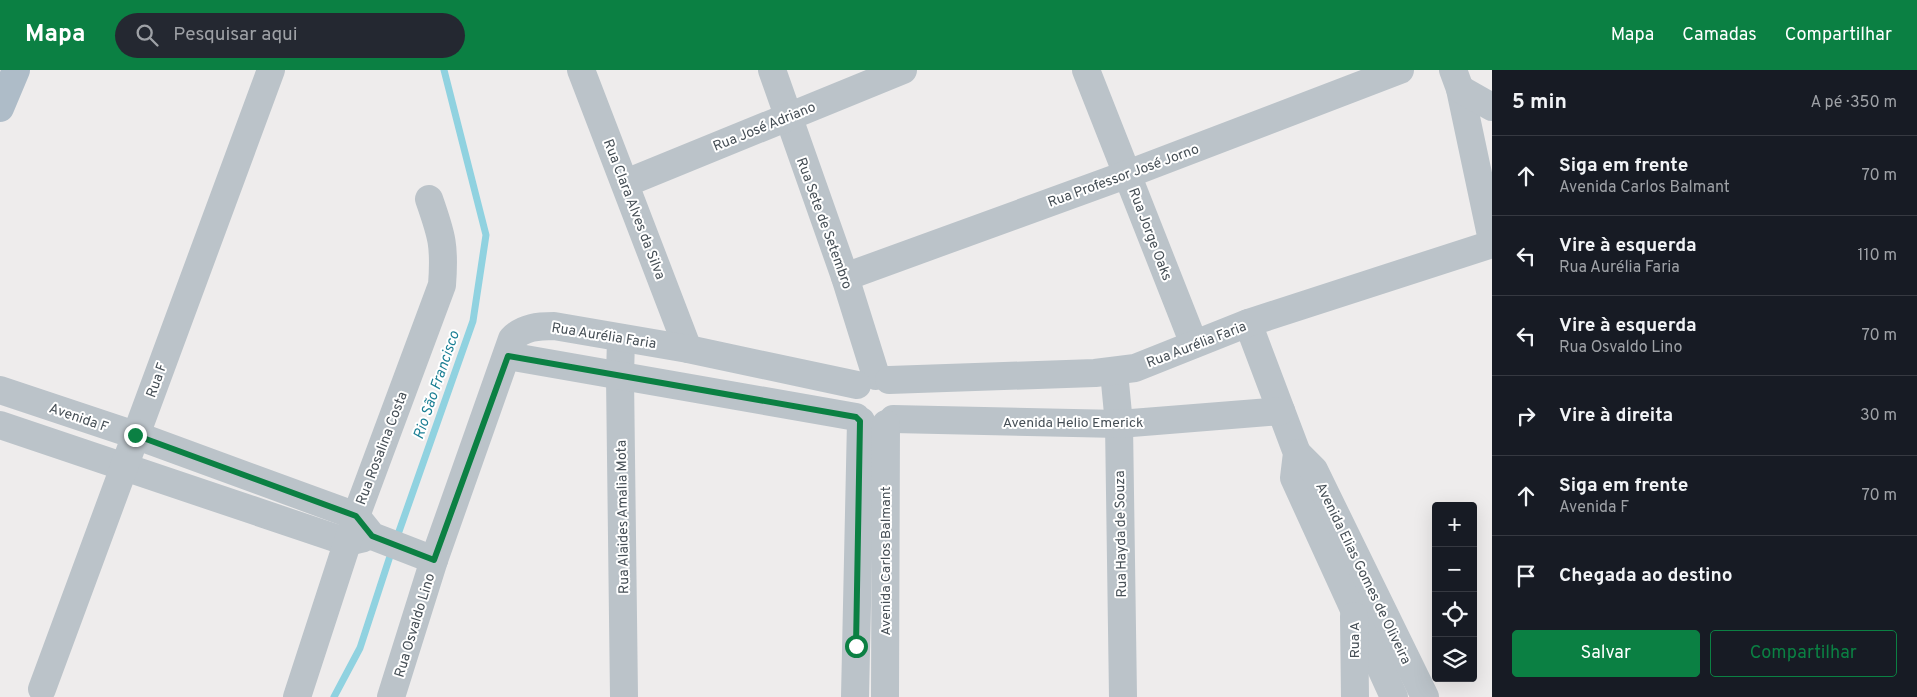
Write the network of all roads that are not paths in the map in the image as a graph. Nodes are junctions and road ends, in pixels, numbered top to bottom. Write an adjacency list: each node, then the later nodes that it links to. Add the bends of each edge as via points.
1 (16, 70): 10 (main road)
2 (271, 70): 31 (street, Rua F)
3 (581, 70): 13 (street, Rua Clara Alves da Silva)
4 (772, 70): 11 (street, Rua Sete de Setembro)
5 (903, 70): 11 (street, Rua José Adriano)
6 (1086, 70): 12 (street, Rua Jorge Oaks)
7 (1400, 70): 12 (street, Rua Professor José Jorno)
8 (1457, 80): 9 (street); 15 (street)
9 (1492, 107)
10 (0, 108)
11 (787, 116): 13 (street, Rua José Adriano); 17 (street, Rua Sete de Setembro)
12 (1128, 174): 17 (street, Rua Professor José Jorno); 20 (street, Rua Jorge Oaks)
13 (626, 184): 21 (street, Rua Clara Alves da Silva)
14 (429, 199): 33 (street, Rua Rosalina Costa, via 443,237 442,285)
15 (1492, 240)
16 (1492, 244): 18 (street, Rua Aurélia Faria)
17 (846, 277): 25 (street, Rua Sete de Setembro)
18 (1248, 323): 20 (street, Rua Aurélia Faria); 27 (street, Avenida Elias Gomes de Oliveira)
19 (621, 338): 21 (street, Rua Aurélia Faria); 22 (street, Rua Aurélia Faria, via 538,326 514,336); 24 (street, Rua Alaides Amalia Mota)
20 (1194, 344): 23 (street, Rua Aurélia Faria, via 1135,368)
21 (688, 349): 25 (street, Rua Aurélia Faria)
22 (508, 356): 24 (street); 34 (street, Rua Osvaldo Lino)
23 (1114, 372): 25 (street, Rua Aurélia Faria); 29 (street, Rua Hayda de Souza)
24 (620, 377): 28 (street); 41 (street, Rua Alaides Amalia Mota)
25 (874, 381): 28 (street, via 850,401); 28 (street, via 900,394 901,403)
26 (0, 390): 31 (street, Avenida F)
27 (1281, 411): 29 (street, Avenida Helio Emerick); 35 (street, Avenida Elias Gomes de Oliveira, via 1297,453 1294,478)
28 (874, 420): 29 (street, Avenida Helio Emerick); 36 (street, Avenida Carlos Balmant); 37 (street, Avenida Carlos Balmant)
29 (1119, 424): 44 (street, Rua Hayda de Souza)
30 (0, 425): 32 (street)
31 (135, 435): 32 (street, Rua F); 33 (street, Avenida F)
32 (126, 468): 33 (street); 38 (street, Rua F)
33 (364, 533): 34 (street); 39 (street, Rua Rosalina Costa)
34 (425, 556): 40 (street, Rua Osvaldo Lino)
35 (1366, 603): 45 (street, Rua A, via 1352,632); 46 (street, Avenida Elias Gomes de Oliveira); 47 (street, Avenida Elias Gomes de Oliveira)
36 (856, 646): 37 (street); 42 (street, Avenida Carlos Balmant)
37 (885, 646): 43 (street, Avenida Carlos Balmant)
38 (39, 694)
39 (297, 697)
40 (391, 697)
41 (624, 697)
42 (855, 697)
43 (884, 697)
44 (1123, 697)
45 (1356, 697)
46 (1394, 697)
47 (1425, 697)

